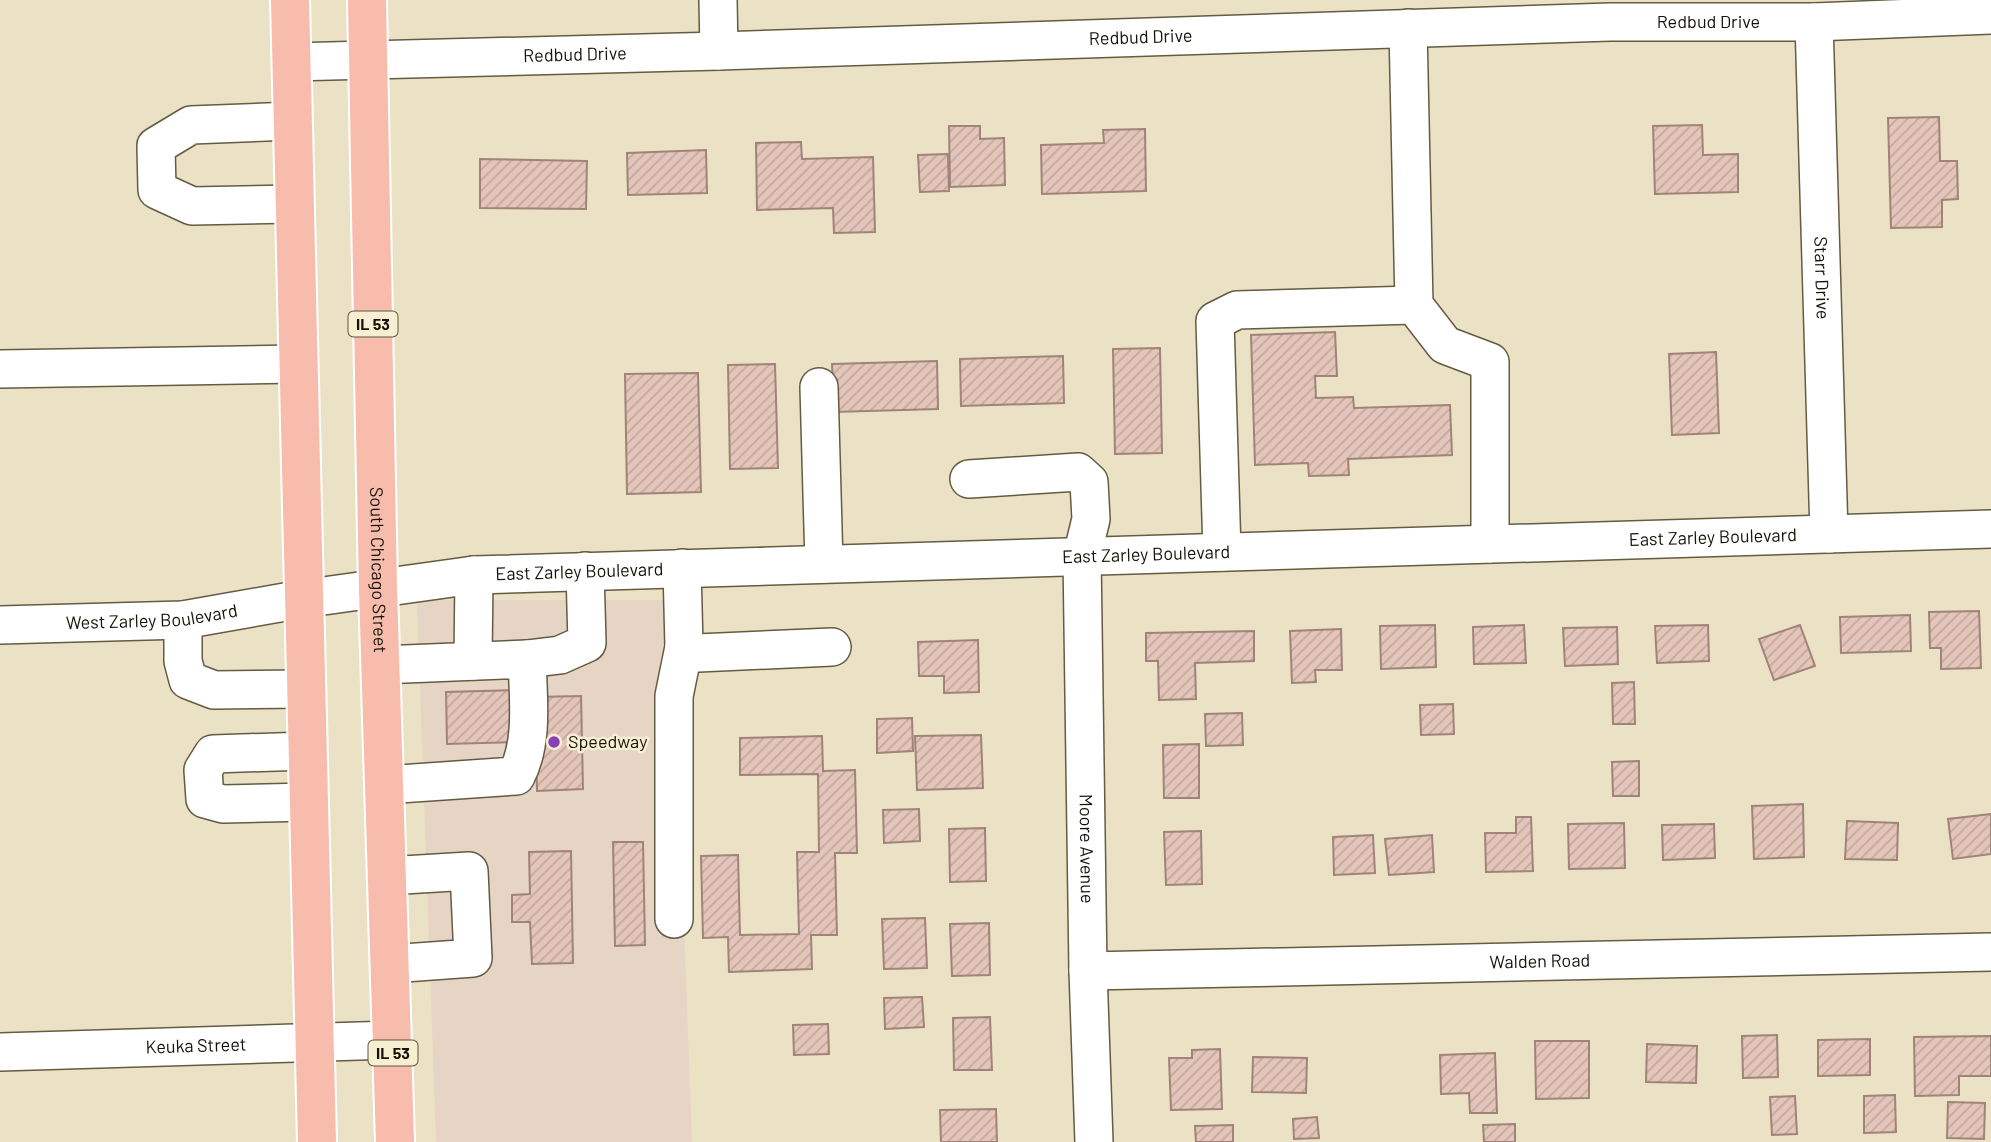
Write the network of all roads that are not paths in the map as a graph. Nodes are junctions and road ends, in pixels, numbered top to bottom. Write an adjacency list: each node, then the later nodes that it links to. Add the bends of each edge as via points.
1 (290, 0): 10 (main road)
2 (367, 0): 9 (main road, South Chicago Street / IL 53)
3 (718, 0): 8 (street)
4 (1610, 11): 6 (street, Redbud Drive); 7 (street, Redbud Drive)
5 (1991, 15): 6 (street, Redbud Drive)
6 (1814, 22): 19 (street, Starr Drive)
7 (1408, 28): 8 (street, Redbud Drive); 13 (street)
8 (719, 51): 9 (street, Redbud Drive)
9 (369, 60): 10 (street, Redbud Drive); 27 (main road, South Chicago Street / IL 53)
10 (291, 62): 11 (main road)
11 (292, 121): 12 (main road); 12 (street, via 191,125 156,146 157,190 192,206)
12 (293, 204): 14 (main road)
13 (1414, 305): 20 (street, via 1445,345 1490,362); 21 (street, via 1237,310 1215,321)
14 (296, 364): 15 (street); 28 (main road)
15 (0, 369)
16 (820, 387): 23 (street)
17 (968, 479): 22 (street, Moore Avenue, via 1078,472 1089,482 1091,519)
18 (1991, 529): 19 (street, East Zarley Boulevard)
19 (1829, 534): 20 (street, East Zarley Boulevard)
20 (1490, 544): 21 (street, East Zarley Boulevard)
21 (1222, 552): 22 (street, East Zarley Boulevard)
22 (1082, 556): 23 (street, East Zarley Boulevard); 44 (street, Moore Avenue)
23 (824, 564): 24 (street, East Zarley Boulevard)
24 (682, 568): 25 (street, East Zarley Boulevard); 31 (street)
25 (585, 572): 26 (street, East Zarley Boulevard); 33 (street, via 587,643 560,655)
26 (474, 575): 27 (street, East Zarley Boulevard); 34 (street)
27 (377, 589): 28 (street, East Zarley Boulevard); 35 (main road, South Chicago Street / IL 53)
28 (302, 598): 29 (street, West Zarley Boulevard); 36 (main road)
29 (183, 620): 30 (street, West Zarley Boulevard); 36 (street, via 188,680 214,690)
30 (0, 625)
31 (684, 647): 32 (street, via 698,653); 41 (street, via 674,696)
32 (832, 648)
33 (527, 659): 34 (street); 38 (street, via 526,746 516,776)
34 (473, 661): 35 (street)
35 (380, 665): 38 (main road, South Chicago Street / IL 53)
36 (304, 689): 37 (main road)
37 (306, 751): 39 (main road); 39 (street, via 213,754 203,770 205,799 223,804)
38 (384, 785): 40 (main road, South Chicago Street / IL 53)
39 (308, 802): 46 (main road)
40 (387, 876): 43 (main road, South Chicago Street / IL 53); 43 (street, via 469,871 473,958)
41 (674, 919)
42 (1991, 952): 44 (street, Walden Road)
43 (390, 964): 45 (main road, South Chicago Street / IL 53)
44 (1088, 971): 50 (street, Moore Avenue)
45 (392, 1040): 46 (street, Keuka Street); 49 (main road, South Chicago Street / IL 53)
46 (315, 1042): 47 (street, Keuka Street); 48 (main road)
47 (0, 1052)
48 (317, 1142)
49 (395, 1142)
50 (1094, 1142)

